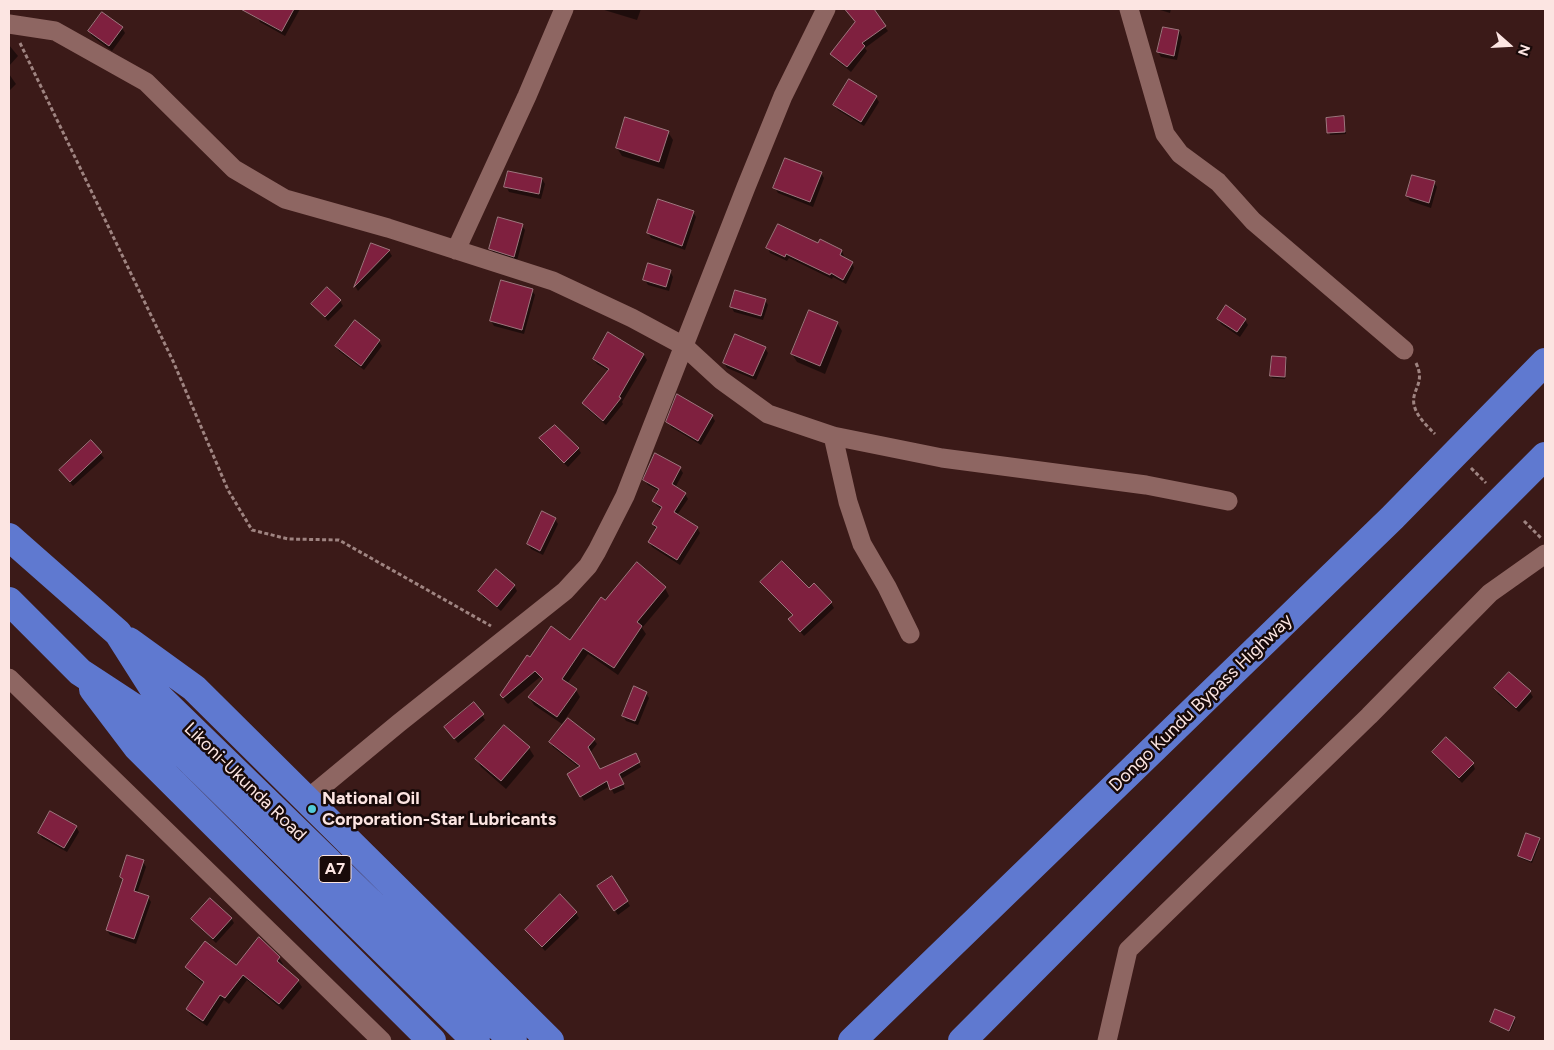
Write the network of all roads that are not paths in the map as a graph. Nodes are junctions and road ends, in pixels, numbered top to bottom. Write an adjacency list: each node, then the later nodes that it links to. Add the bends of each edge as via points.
1 (564, 9): 5 (street)
2 (826, 9): 6 (street, via 783,96)
3 (1129, 9): 7 (street, via 1165,134 1174,148 1218,182 1253,221)
4 (9, 24): 5 (street, via 54,31 146,82 234,169 285,199)
5 (456, 250): 6 (street, via 552,281)
6 (684, 346): 9 (street, via 721,380 768,414); 20 (street, via 625,496 588,566 566,591 399,722)
7 (1404, 350)
8 (1545, 362): 26 (highway, Dongo Kundu Bypass Highway, via 1392,518)
9 (833, 436): 11 (street, via 942,458 1146,485); 16 (street, via 848,502 862,544)
10 (1545, 456): 27 (highway)
11 (1228, 501)
12 (9, 537): 15 (highway, Likoni-Ukunda Road / A7)
13 (1545, 554): 28 (street, via 1490,593 1369,716 1128,950)
14 (9, 601): 17 (highway, Likoni-Ukunda Road / A7)
15 (118, 633): 19 (highway, Likoni-Ukunda Road / A7); 20 (highway, via 194,688)
16 (910, 634)
17 (80, 672): 19 (highway, Likoni-Ukunda Road / A7); 22 (highway, via 137,747)
18 (9, 678): 21 (street)
19 (149, 704): 23 (highway, Likoni-Ukunda Road / A7); 24 (highway, Likoni-Ukunda Road / A7)
20 (306, 800): 25 (highway)
21 (382, 1041)
22 (432, 1041)
23 (476, 1041)
24 (513, 1041)
25 (550, 1041)
26 (852, 1041)
27 (962, 1041)
28 (1107, 1041)

